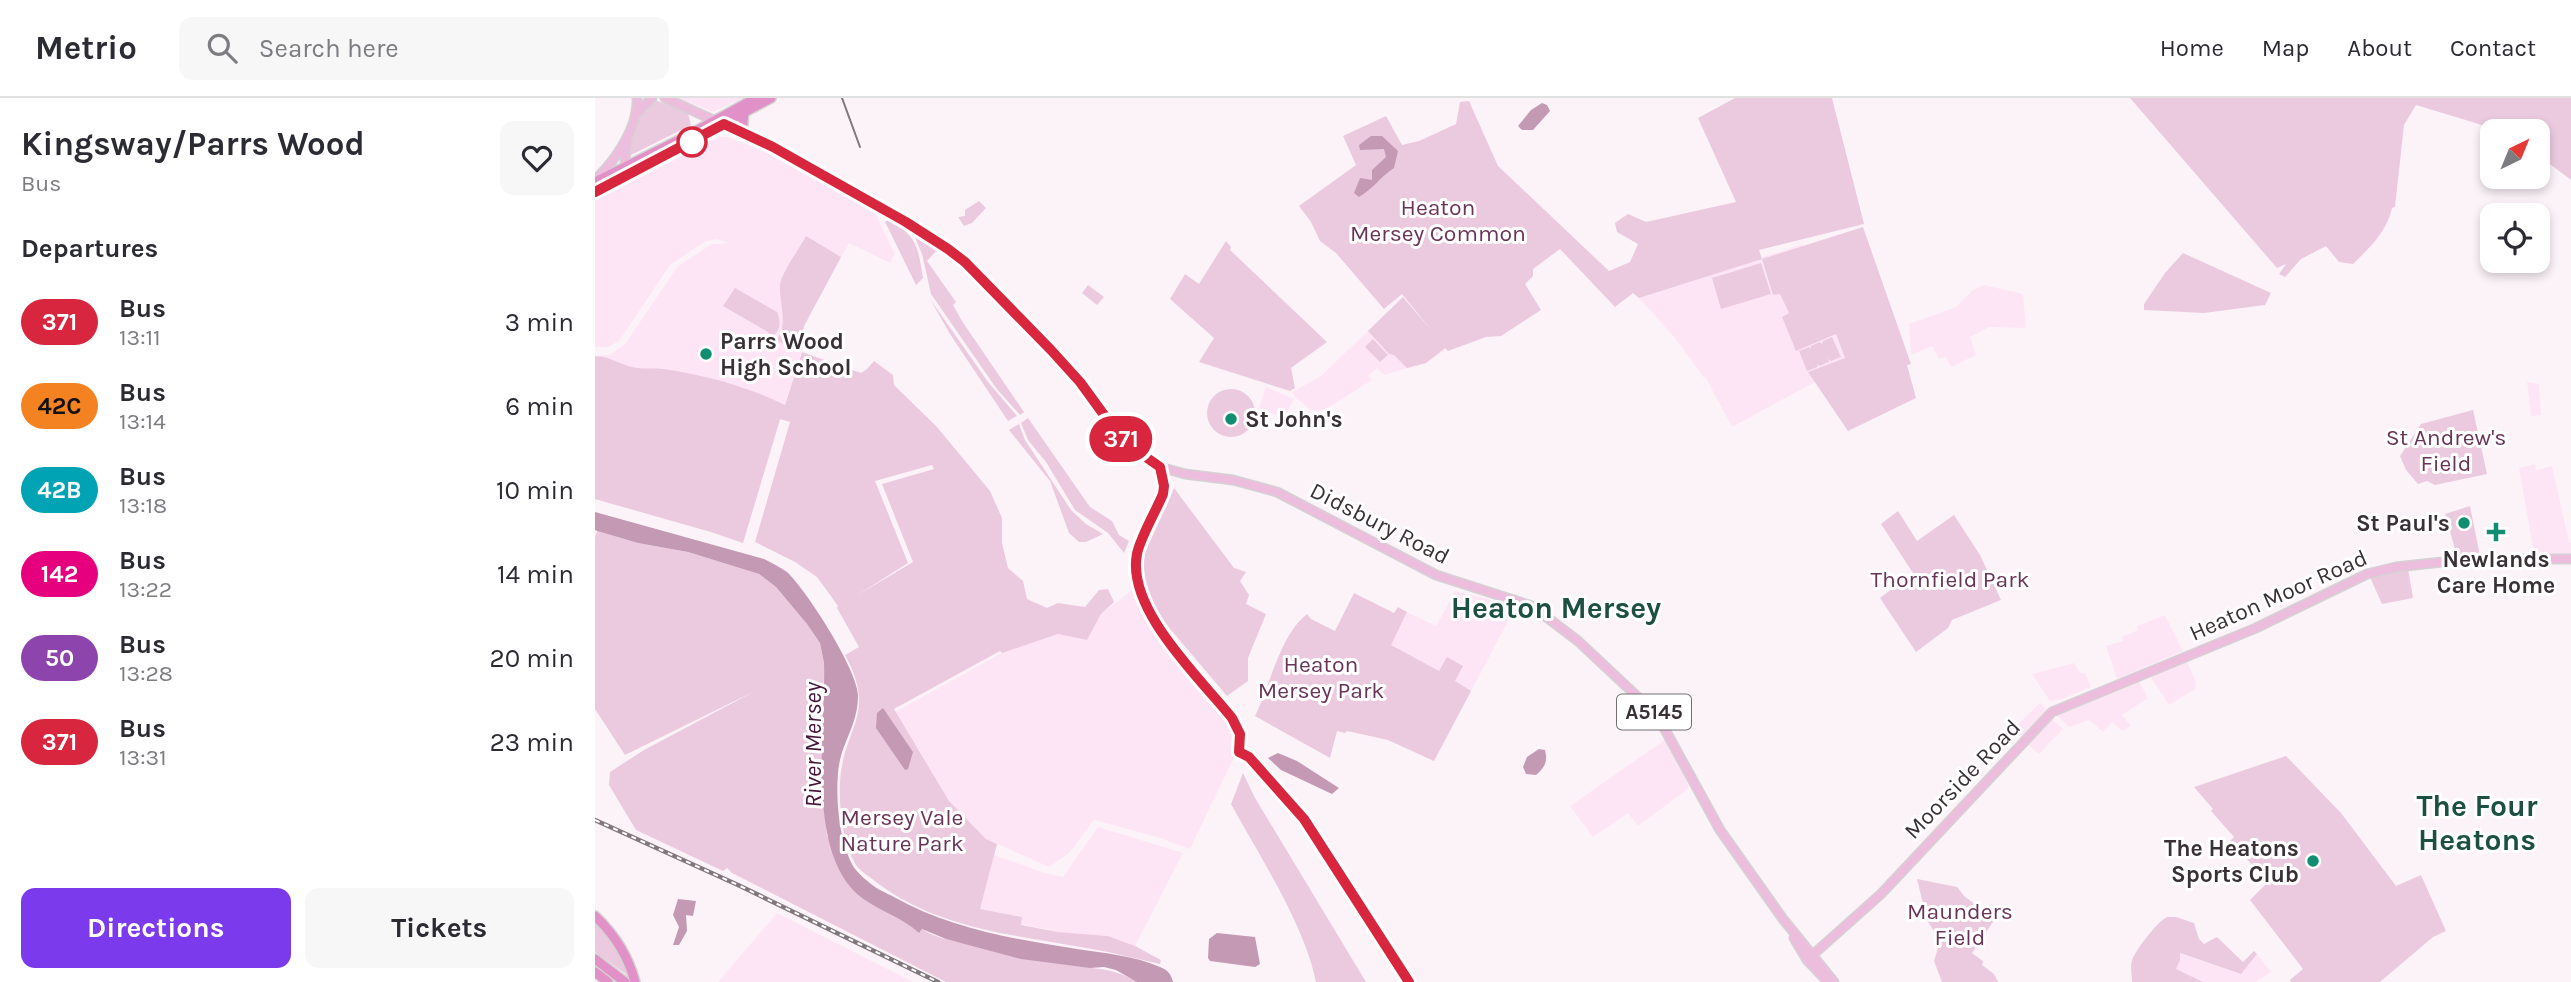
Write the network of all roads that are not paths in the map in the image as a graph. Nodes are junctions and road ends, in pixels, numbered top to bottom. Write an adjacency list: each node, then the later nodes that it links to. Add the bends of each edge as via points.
1 (636, 98): 8 (main road)
2 (652, 98): 8 (main road)
3 (665, 98): 6 (main road, A5145)
4 (756, 98): 9 (highway)
5 (771, 98): 7 (highway)
6 (690, 109): 9 (main road, A5145); 10 (main road, via 697,121)
7 (744, 112): 9 (highway); 11 (highway)
8 (636, 113): 12 (main road)
9 (719, 122): 10 (highway); 11 (main road, A5145); 13 (highway)
10 (695, 131): 13 (highway)
11 (742, 133): 20 (main road, Didsbury Road / A5145, via 948,249 1080,382 1123,441 1160,467 1277,492 1436,575 1525,602 1578,641 1657,715 1710,814)
12 (627, 134): 13 (main road); 14 (main road, via 613,161)
13 (627, 171): 14 (highway); 15 (highway)
14 (595, 181)
15 (595, 192)
16 (2571, 559): 17 (main road, Heaton Moor Road, via 2470,559 2367,574 2256,628)
17 (2052, 712): 19 (main road, Moorside Road)
18 (595, 916): 26 (highway, via 618,942)
19 (1825, 944): 20 (main road, Moorside Road); 22 (main road, via 1819,953)
20 (1809, 957): 22 (main road, Didsbury Road / A5145); 27 (main road, Didsbury Road / A5145)
21 (595, 959): 25 (highway)
22 (1820, 964): 27 (main road, Didsbury Road / A5145)
23 (595, 972): 24 (highway)
24 (608, 982)
25 (625, 982)
26 (635, 982)
27 (1831, 982)

